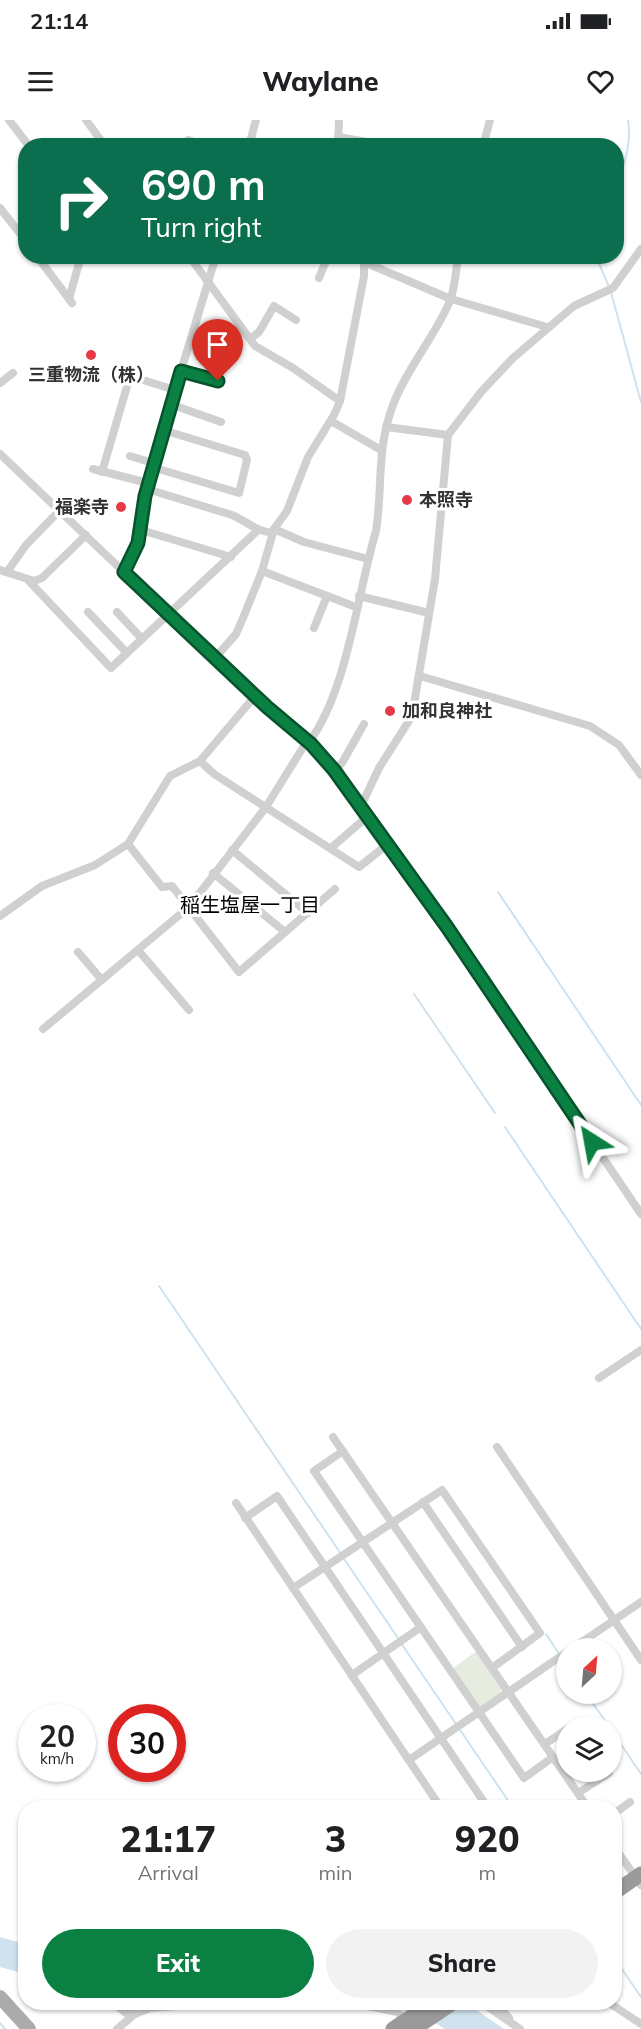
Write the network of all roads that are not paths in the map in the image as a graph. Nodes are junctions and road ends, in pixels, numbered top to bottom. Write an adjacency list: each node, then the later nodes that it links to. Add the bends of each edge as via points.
1 (9, 120): 6 (street)
2 (86, 120): 7 (street)
3 (256, 120): 8 (street)
4 (339, 120): 9 (street)
5 (490, 120): 10 (street)
6 (23, 138)
7 (99, 138)
8 (251, 138)
9 (338, 138)
10 (485, 138)
11 (0, 208): 12 (street)
12 (18, 231)
13 (641, 249): 26 (street, via 609,290 574,306)
14 (43, 264): 15 (street, via 71,301)
15 (79, 264)
16 (195, 264): 23 (street)
17 (214, 264): 23 (street)
18 (325, 264): 22 (street)
19 (363, 264): 33 (street)
20 (373, 264): 24 (street)
21 (457, 264): 24 (street)
22 (319, 278)
23 (208, 282): 27 (street); 29 (street)
24 (451, 299): 26 (street); 37 (street, via 404,379)
25 (296, 320): 27 (street, via 274,306 260,332)
26 (547, 327): 39 (street, via 481,392)
27 (250, 339): 33 (street, via 261,351)
28 (223, 363): 29 (street, via 218,381)
29 (181, 371): 32 (street)
30 (13, 373): 31 (street)
31 (0, 383)
32 (175, 390): 34 (street); 44 (street, via 130,376 97,471)
33 (340, 401): 35 (street)
34 (170, 404): 36 (street); 38 (street)
35 (331, 421): 40 (street); 48 (street, via 308,457 287,511)
36 (220, 422)
37 (386, 427): 39 (street); 40 (street)
38 (163, 430): 43 (street); 43 (street, via 245,455 239,493)
39 (448, 435): 61 (street)
40 (381, 450): 51 (street, via 380,509)
41 (0, 454): 45 (street)
42 (130, 456): 43 (street)
43 (153, 465): 44 (street)
44 (147, 486): 46 (street); 47 (street, via 232,515)
45 (60, 510): 49 (street); 52 (street)
46 (141, 530): 50 (street); 54 (street)
47 (257, 531): 48 (street); 50 (street)
48 (274, 531): 51 (street); 53 (street)
49 (86, 535): 54 (street); 55 (street, via 51,571 34,581)
50 (231, 556): 62 (street)
51 (368, 559): 56 (street)
52 (4, 571): 55 (street)
53 (262, 571): 57 (street); 66 (street, via 236,633)
54 (124, 572): 62 (street)
55 (28, 580): 65 (street, via 111,668)
56 (359, 596): 58 (street); 61 (street)
57 (327, 597): 58 (street); 63 (street)
58 (356, 607): 70 (street, via 334,690 317,732)
59 (88, 612): 65 (street)
60 (117, 612): 64 (street)
61 (429, 613): 67 (street)
62 (169, 614): 64 (street); 66 (street)
63 (314, 628)
64 (142, 639): 65 (street)
65 (127, 653)
66 (215, 658): 68 (street)
67 (420, 676): 73 (street, via 590,726 620,745); 74 (street, via 412,716 379,768)
68 (255, 696): 70 (street); 71 (street)
69 (364, 724): 72 (street)
70 (308, 742): 72 (street); 75 (street)
71 (200, 761): 75 (street); 77 (street, via 170,776)
72 (334, 770): 74 (street)
73 (641, 775)
74 (362, 806): 76 (street)
75 (266, 807): 79 (street); 80 (street)
76 (368, 816): 78 (street); 79 (street)
77 (128, 844): 83 (street, via 162,887 172,886); 85 (street, via 95,865 42,886)
78 (388, 844): 79 (street, via 360,867); 92 (street)
79 (331, 848)
80 (232, 850): 81 (street); 84 (street)
81 (213, 873): 83 (street); 86 (street)
82 (335, 889): 84 (street)
83 (189, 907): 86 (street, via 239,972); 87 (street)
84 (308, 913): 86 (street)
85 (0, 916)
86 (285, 932)
87 (138, 950): 89 (street); 90 (street)
88 (78, 952): 89 (street)
89 (102, 980): 91 (street)
90 (189, 1010)
91 (43, 1029)
92 (641, 1214)
93 (641, 1350): 94 (street)
94 (599, 1378)
95 (333, 1437): 97 (street)
96 (497, 1447): 106 (street)
97 (343, 1451): 101 (street); 102 (street, via 314,1471)
98 (423, 1502): 101 (street); 109 (street); 109 (street, via 442,1490 540,1633)
99 (236, 1503): 100 (street)
100 (245, 1518): 103 (street, via 277,1496); 104 (street)
101 (392, 1523): 102 (street); 113 (street)
102 (363, 1542): 103 (street); 107 (street)
103 (326, 1567): 104 (street); 110 (street)
104 (293, 1588): 114 (street)
105 (641, 1602): 106 (street)
106 (614, 1621): 108 (street); 112 (street)
107 (421, 1627): 110 (street); 116 (street)
108 (588, 1638)
109 (522, 1647): 113 (street)
110 (383, 1653): 114 (street); 118 (street)
111 (556, 1660): 115 (street)
112 (641, 1660)
113 (492, 1668): 115 (street)
114 (352, 1675): 121 (street)
115 (509, 1692): 116 (street); 119 (street)
116 (479, 1712): 118 (street); 120 (street, via 524,1778)
117 (556, 1736): 119 (street)
118 (441, 1738): 121 (street); 125 (street)
119 (545, 1744): 120 (street)
120 (553, 1757): 123 (street)
121 (409, 1760): 124 (street)
122 (595, 1782): 123 (street)
123 (578, 1793): 126 (street)
124 (436, 1800)
125 (483, 1800)
126 (583, 1800)
127 (630, 1802): 128 (street)
128 (622, 1808)
129 (622, 1856): 130 (street)
130 (638, 1874): 131 (highway); 132 (highway)
131 (622, 1879)
132 (622, 1887)
133 (0, 1997): 146 (main road)
134 (122, 2010): 142 (street)
135 (145, 2010): 142 (street)
136 (387, 2010): 143 (street)
137 (425, 2010): 143 (highway)
138 (438, 2010): 143 (highway)
139 (493, 2010): 145 (street)
140 (502, 2010): 145 (street)
141 (620, 2010): 144 (street)
142 (135, 2014): 147 (street)
143 (415, 2021): 148 (highway)
144 (641, 2024)
145 (516, 2026)
146 (29, 2029)
147 (117, 2029)
148 (393, 2029)

